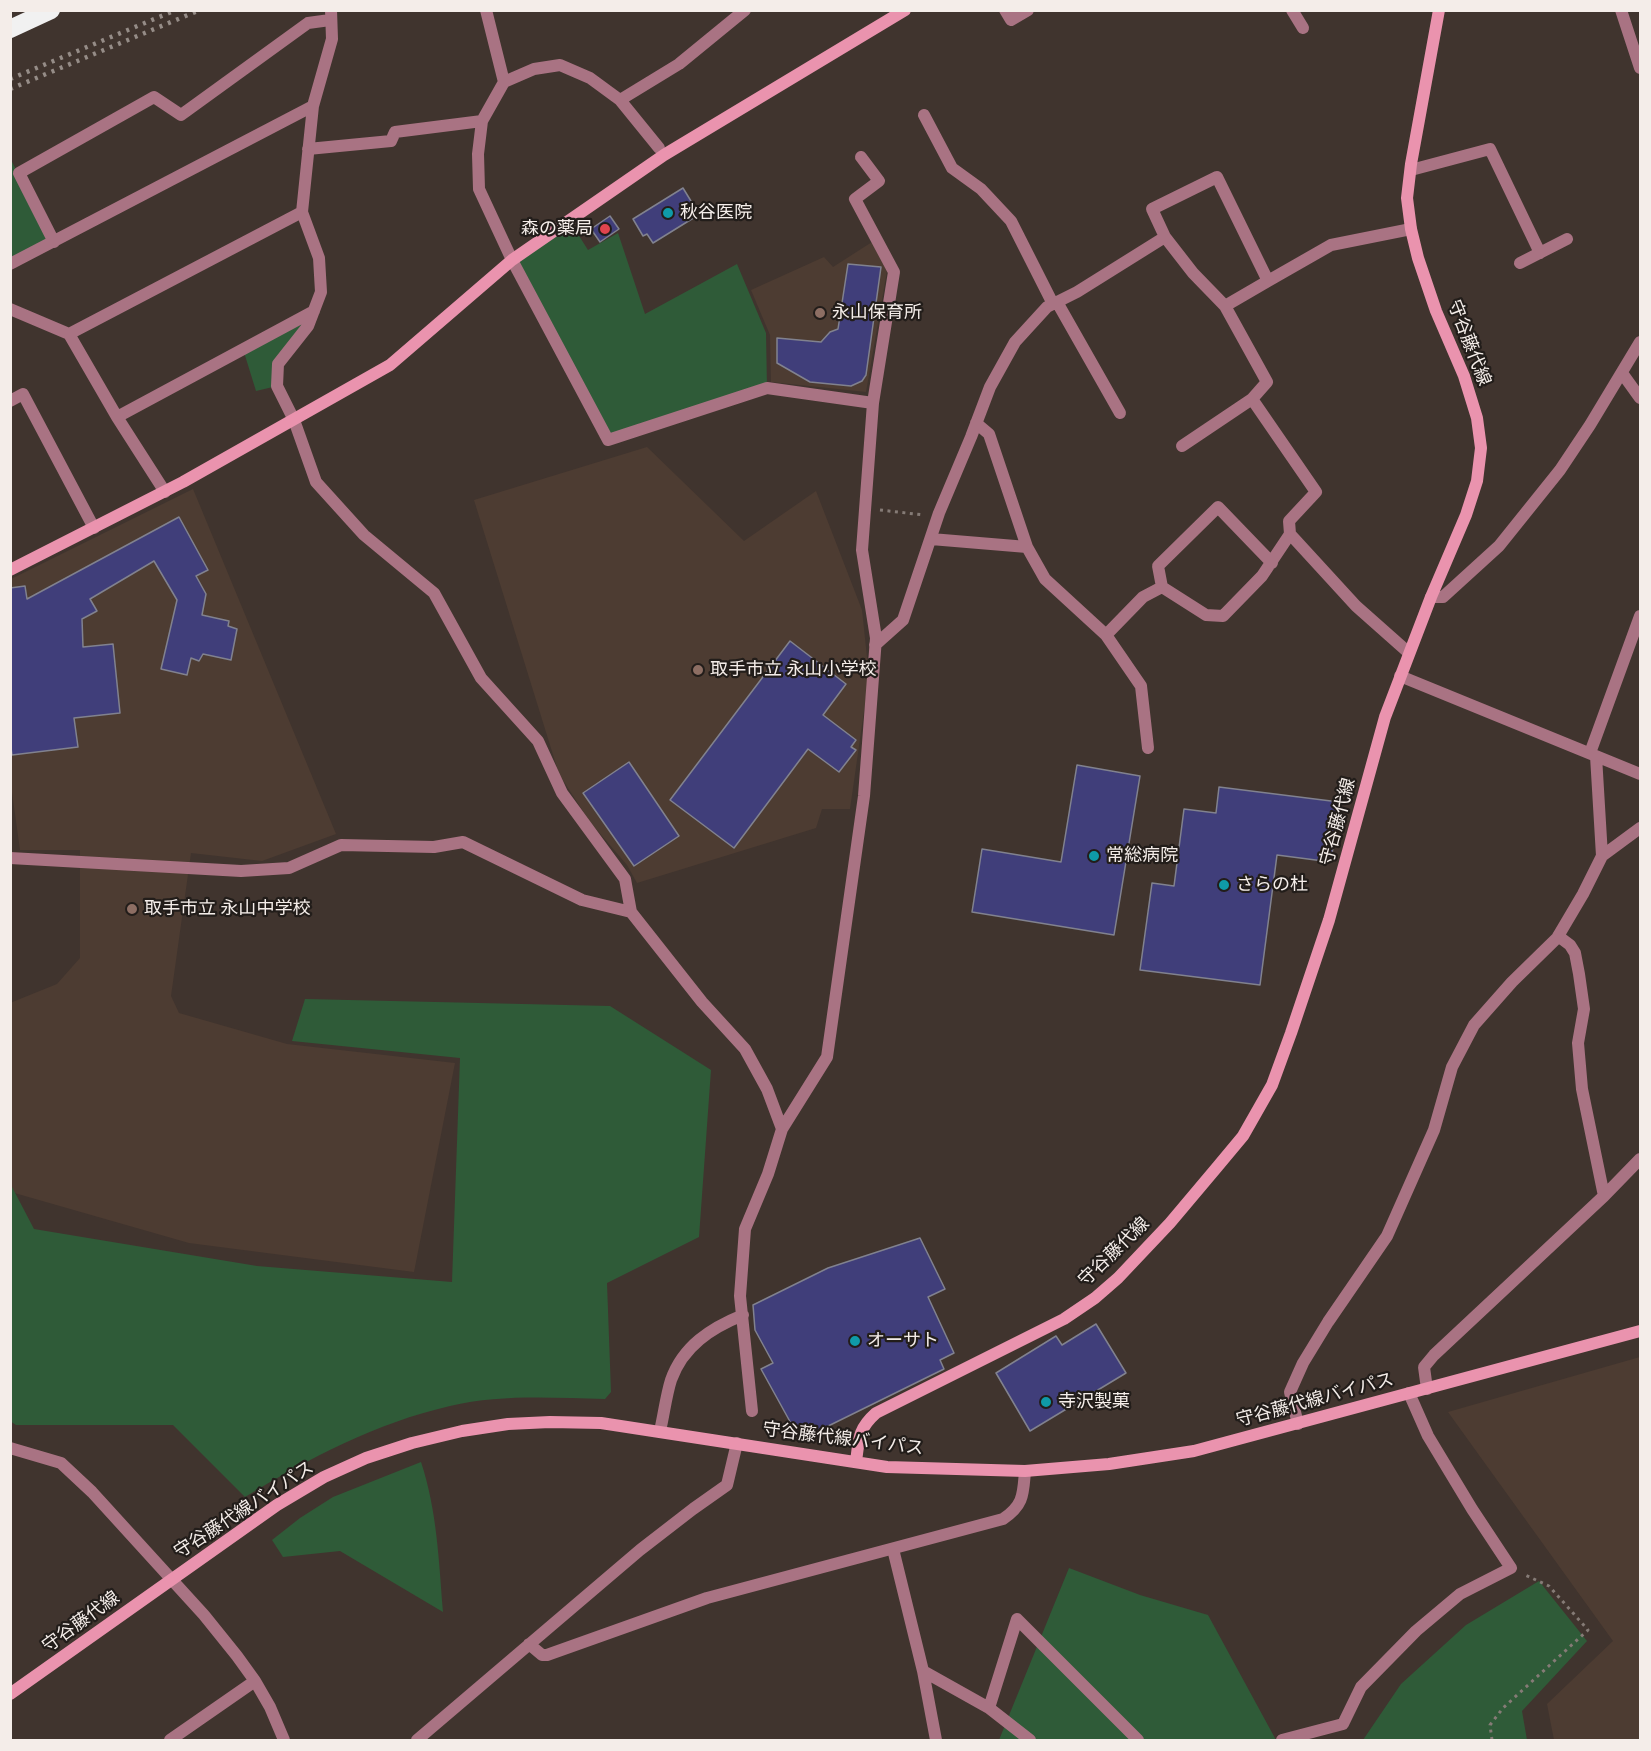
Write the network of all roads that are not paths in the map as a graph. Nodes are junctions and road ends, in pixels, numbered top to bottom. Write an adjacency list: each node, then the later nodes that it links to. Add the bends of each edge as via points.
1 (51, 10): 12 (highway)
2 (486, 10): 14 (street)
3 (745, 10): 15 (street, via 680,64)
4 (905, 10): 29 (main road, via 664,155)
5 (1005, 10): 6 (street, via 1011,20)
6 (1028, 10)
7 (1292, 10): 11 (street)
8 (1439, 10): 22 (main road, 守谷藤代線)
9 (1621, 10): 13 (street)
10 (331, 15): 16 (street, via 332,39); 27 (street, via 308,23 182,115 154,97 20,173)
11 (1303, 28)
12 (10, 29)
13 (1641, 68)
14 (504, 81): 15 (street, via 534,69 560,65 590,78); 18 (street)
15 (620, 100): 19 (street)
16 (313, 106): 20 (street); 27 (street)
17 (924, 116): 33 (street, via 952,168 981,189 1011,221)
18 (482, 121): 20 (street, via 395,132 391,141); 29 (street, via 479,189)
19 (659, 148)
20 (309, 149): 23 (street)
21 (861, 157): 43 (street, via 879,181 855,199 894,272)
22 (1411, 170): 24 (main road, 守谷藤代線, via 1407,198); 28 (street, via 1490,149)
23 (302, 212): 36 (street, via 320,258 321,292); 37 (street)
24 (1411, 229): 32 (street, via 1330,245); 57 (main road, 守谷藤代線, via 1436,311 1464,376 1477,418 1481,448 1477,481 1466,515)
25 (1165, 237): 32 (street, via 1152,209 1217,177); 33 (street); 34 (street)
26 (1567, 239): 28 (street)
27 (54, 242): 31 (street)
28 (1540, 253): 30 (street)
29 (512, 260): 43 (street, via 608,440 767,388); 46 (main road, via 390,365)
30 (1520, 263)
31 (10, 264)
32 (1268, 281): 34 (street)
33 (1055, 303): 44 (street); 47 (street, via 1015,342 990,387)
34 (1224, 306): 41 (street, via 1267,382)
35 (10, 309): 37 (street)
36 (314, 311): 45 (street); 46 (street, via 308,326 278,364 277,386)
37 (69, 334): 45 (street)
38 (1641, 342): 39 (street)
39 (1622, 373): 40 (street); 57 (street, via 1560,470 1499,546 1443,597)
40 (1641, 398)
41 (1252, 399): 48 (street); 51 (street, via 1316,492 1289,521)
42 (10, 400): 50 (street, via 23,394)
43 (873, 404): 60 (street, via 862,550)
44 (1120, 413)
45 (117, 417): 49 (street)
46 (294, 420): 49 (main road); 69 (street, via 316,482 364,535 434,593 481,678 538,741 562,794 625,879)
47 (976, 423): 52 (street); 53 (street, via 989,434)
48 (1182, 447)
49 (165, 492): 50 (main road)
50 (94, 528): 55 (main road)
51 (1290, 534): 54 (street); 61 (street, via 1356,606)
52 (931, 539): 53 (street); 60 (street, via 903,620)
53 (1027, 547): 59 (street, via 1045,579)
54 (1272, 563): 56 (street, via 1223,616 1206,615); 56 (street, via 1218,507 1158,566)
55 (10, 570)
56 (1162, 587): 59 (street, via 1143,597)
57 (1431, 597): 61 (main road, 守谷藤代線)
58 (1641, 616): 64 (street)
59 (1106, 635): 63 (street, via 1141,686)
60 (875, 645): 71 (street, via 864,796 827,1057)
61 (1409, 654): 62 (main road, 守谷藤代線)
62 (1400, 676): 64 (street); 83 (main road, 守谷藤代線, via 1301,1004 1272,1085 1243,1136 1118,1278 1064,1318 876,1413 864,1424)
63 (1148, 748)
64 (1593, 754): 65 (street); 67 (street)
65 (1641, 774)
66 (1641, 828): 67 (street)
67 (1602, 856): 70 (street)
68 (10, 858): 69 (street, via 241,871 289,868 341,844 434,847 463,842 582,900)
69 (631, 912): 71 (street, via 745,1049)
70 (1558, 936): 73 (street, via 1575,953 1579,974 1584,1009 1578,1043 1582,1089); 79 (street, via 1474,1025 1452,1067 1434,1130 1386,1236 1328,1322 1290,1392)
71 (782, 1129): 74 (street, via 745,1228 740,1296)
72 (1641, 1158): 73 (street)
73 (1604, 1197): 76 (street, via 1434,1355 1424,1367)
74 (743, 1316): 78 (street); 80 (street, via 723,1323 690,1348 670,1381)
75 (1641, 1331): 76 (main road, 守谷藤代線バイパス)
76 (1427, 1389): 77 (main road, 守谷藤代線バイパス)
77 (1409, 1393): 79 (main road, 守谷藤代線バイパス); 98 (street, via 1428,1436 1511,1568 1460,1594 1416,1631 1361,1687 1343,1724)
78 (752, 1411)
79 (1298, 1424): 84 (main road, 守谷藤代線バイパス, via 1194,1451)
80 (660, 1431): 81 (main road, 守谷藤代線バイパス); 86 (main road, 守谷藤代線バイパス, via 601,1423 508,1424 412,1443 366,1458 324,1478 277,1505)
81 (737, 1443): 83 (main road, 守谷藤代線バイパス); 87 (street, via 728,1485 640,1550)
82 (10, 1448): 86 (street, via 61,1463)
83 (856, 1462): 84 (main road, 守谷藤代線バイパス)
84 (1025, 1471): 85 (street, via 1022,1499 1014,1512 1003,1519)
85 (893, 1549): 87 (street, via 707,1598 547,1655); 88 (street)
86 (172, 1579): 89 (street); 90 (main road, 守谷藤代線)
87 (529, 1644): 94 (street)
88 (923, 1671): 91 (street); 95 (street)
89 (255, 1680): 92 (street); 93 (street)
90 (10, 1694)
91 (989, 1708): 96 (street); 97 (street, via 1017,1619)
92 (170, 1740)
93 (284, 1740)
94 (417, 1740)
95 (936, 1740)
96 (1030, 1740)
97 (1138, 1740)
98 (1282, 1740)

